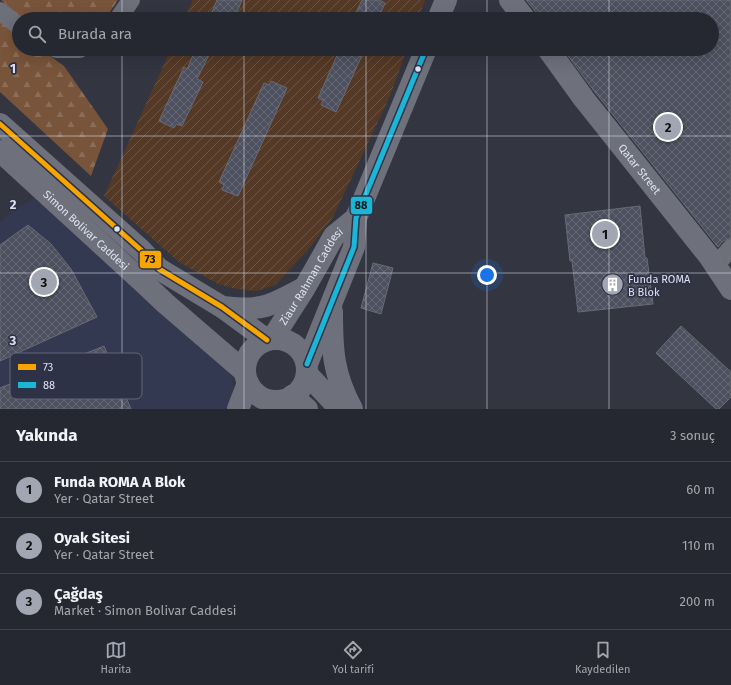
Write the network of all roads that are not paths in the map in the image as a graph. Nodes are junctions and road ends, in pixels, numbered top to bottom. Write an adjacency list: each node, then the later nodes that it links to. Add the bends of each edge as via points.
1 (131, 0): 5 (street)
2 (446, 0): 6 (main road)
3 (510, 0): 7 (main road)
4 (0, 11): 8 (street)
5 (123, 12)
6 (441, 12)
7 (520, 12)
8 (12, 20)
9 (423, 56): 13 (main road, Ziaur Rahman Caddesi)
10 (553, 56): 15 (main road, Qatar Street, via 584,99)
11 (0, 124): 19 (main road, Simon Bolivar Caddesi, via 159,269)
12 (0, 150): 22 (main road, Simon Bolivar Caddesi)
13 (356, 218): 16 (main road, Ziaur Rahman Caddesi, via 334,236); 18 (main road, Ziaur Rahman Caddesi, via 354,247)
14 (731, 248): 15 (street)
15 (716, 265): 17 (main road, Qatar Street)
16 (304, 289): 19 (main road, via 276,303 254,309); 20 (main road, Ziaur Rahman Caddesi)
17 (731, 289)
18 (331, 302): 21 (main road, Ziaur Rahman Caddesi); 26 (main road, via 335,367 343,393)
19 (222, 307): 20 (main road, Simon Bolivar Caddesi)
20 (270, 340): 21 (main road, via 281,339 298,348 304,355); 22 (main road, via 255,347 249,354 246,363)
21 (307, 369): 23 (main road, via 304,382); 25 (main road)
22 (247, 377): 23 (main road, via 254,391 263,398); 24 (main road)
23 (291, 403)
24 (238, 409)
25 (340, 409)
26 (352, 409)

